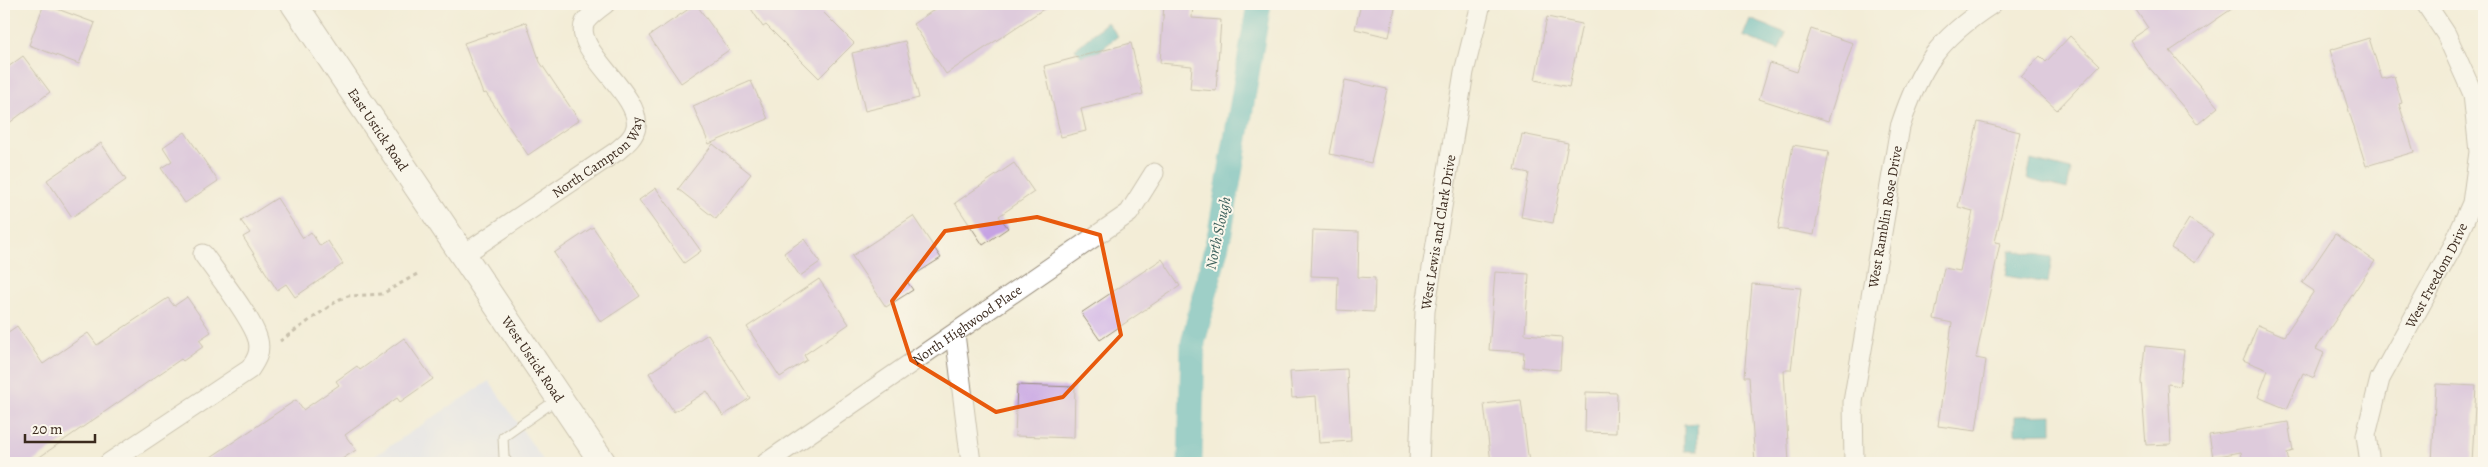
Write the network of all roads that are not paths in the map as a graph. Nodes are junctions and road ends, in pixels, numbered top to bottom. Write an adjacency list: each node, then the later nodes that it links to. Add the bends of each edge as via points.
1 (294, 4): 8 (main road, East Ustick Road)
2 (605, 4): 8 (street, North Campton Way, via 584,24 584,36 634,112 636,126 631,138 618,151)
3 (1481, 4): 16 (street, West Lewis and Clark Drive, via 1464,72 1425,311)
4 (1992, 4): 17 (street, West Ramblin Rose Drive, via 1947,39 1925,65 1910,95 1900,127 1853,402)
5 (2426, 4): 18 (street, West Freedom Drive, via 2446,34 2473,94 2479,152 2472,204 2453,246 2380,379 2366,435)
6 (1154, 173): 9 (street, North Highwood Place, via 1129,214)
7 (203, 254): 11 (street, via 258,340 258,358 250,369)
8 (463, 255): 10 (main road, West Ustick Road)
9 (955, 334): 14 (street, North Highwood Place); 15 (street)
10 (558, 398): 12 (lane, via 504,436 504,457); 13 (main road, West Ustick Road)
11 (109, 463)
12 (508, 463)
13 (602, 463)
14 (766, 463)
15 (971, 463)
16 (1419, 463)
17 (1854, 463)
18 (2370, 463)

